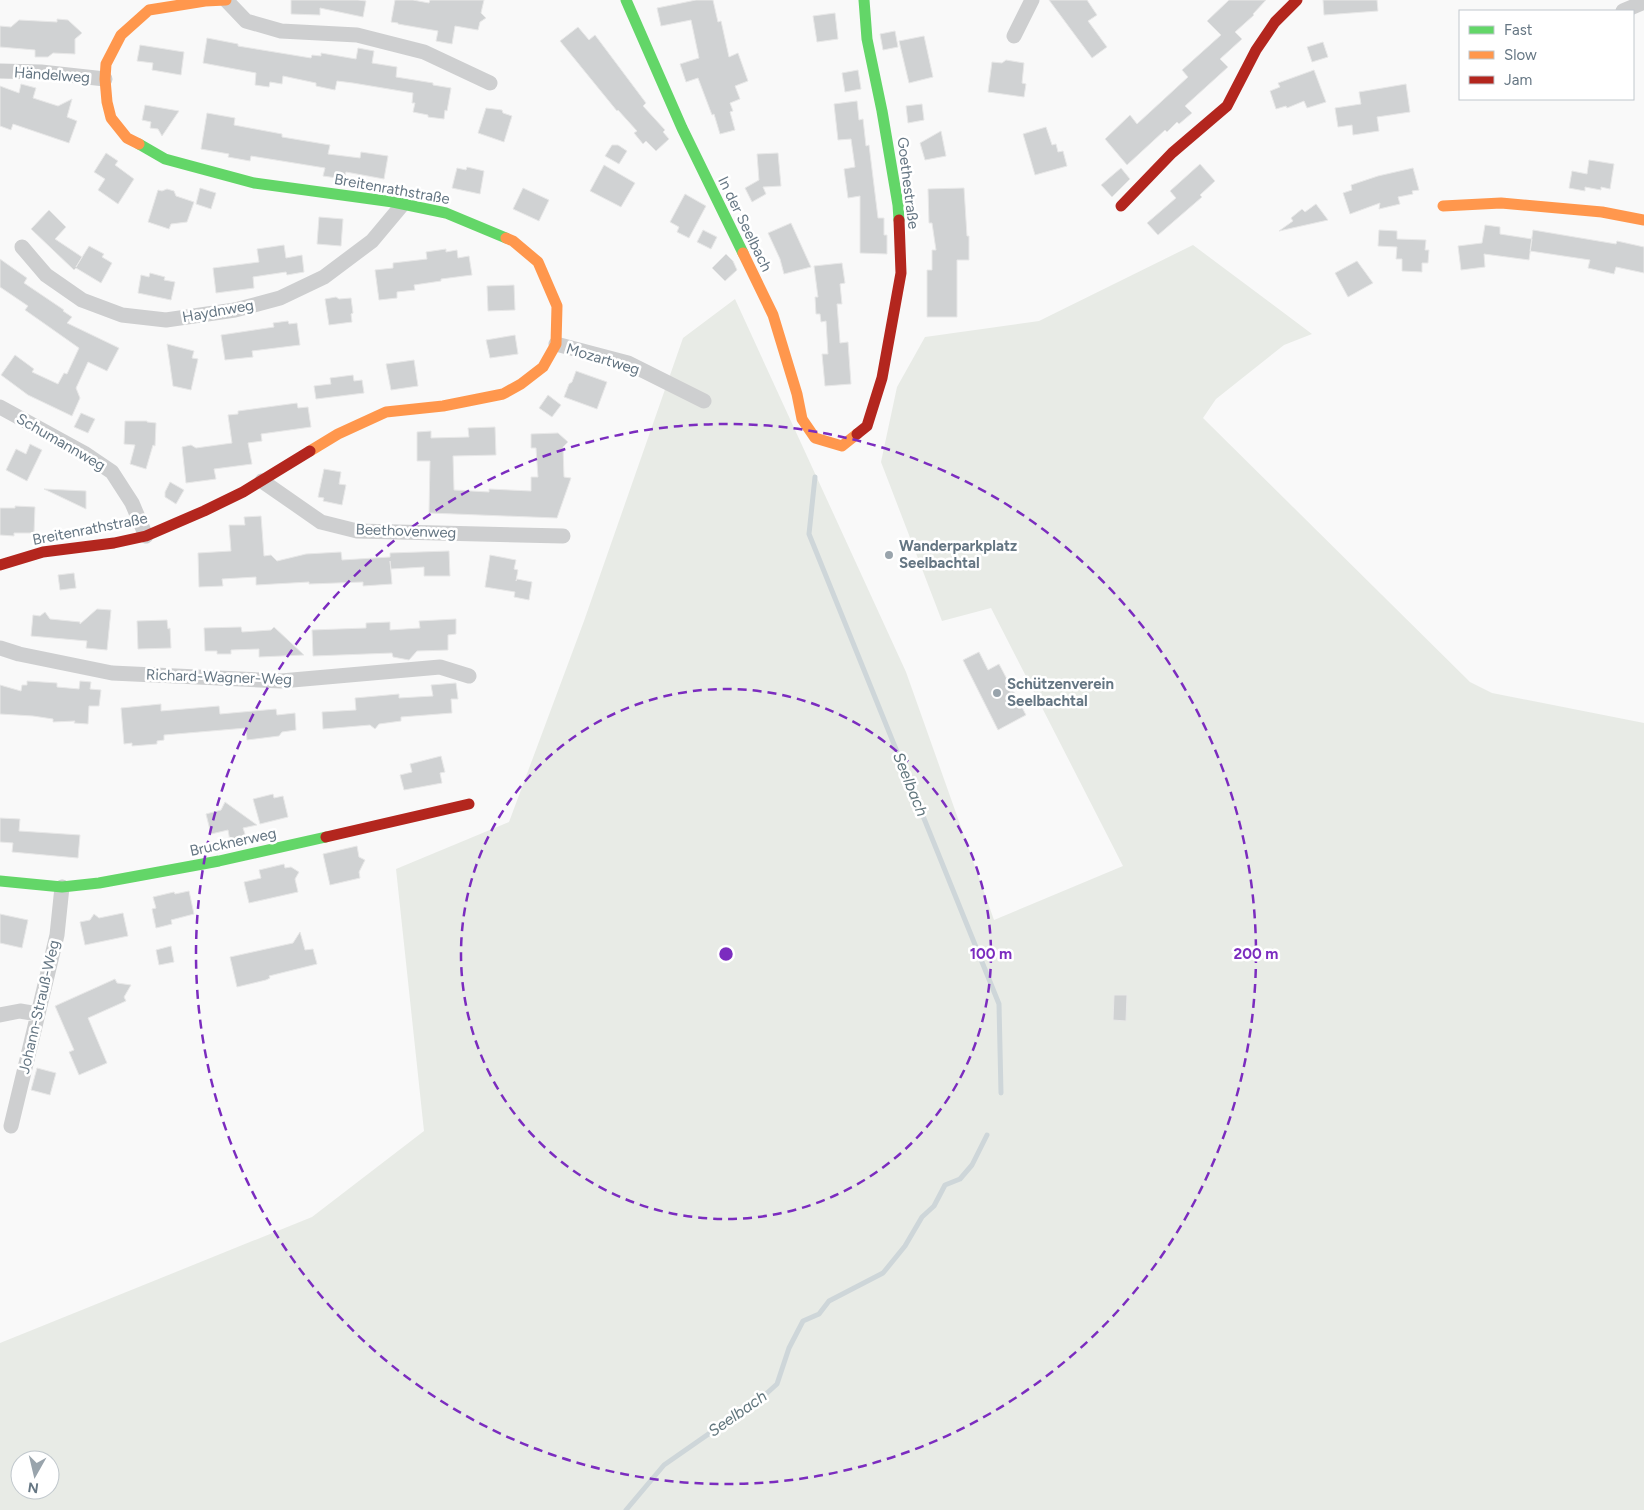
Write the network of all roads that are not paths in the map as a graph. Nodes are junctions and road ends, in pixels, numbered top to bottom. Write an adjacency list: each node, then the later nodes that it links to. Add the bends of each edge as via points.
1 (226, 0): 10 (street, Breitenrathstraße, via 148,10 121,35 106,64); 11 (street, via 246,21 281,32 366,37 424,52)
2 (626, 0): 20 (street, In der Seelbach, via 682,128 773,315 802,418 815,438)
3 (864, 0): 20 (street, Goethestraße, via 867,39 898,205 901,272 882,378 867,426)
4 (1032, 0): 8 (street)
5 (1297, 0): 13 (street, via 1275,22 1256,50 1227,106 1172,153)
6 (1644, 2): 7 (street)
7 (1625, 10)
8 (1014, 36)
9 (0, 72): 10 (street, Händelweg, via 41,72)
10 (105, 79): 12 (street, Breitenrathstraße, via 111,118 127,138 165,159 254,184)
11 (490, 83)
12 (403, 204): 16 (street, Haydnweg, via 372,241 324,277 280,298 235,310 166,320 122,315 82,300 46,275); 17 (street, Breitenrathstraße, via 446,213 483,228 513,241 538,262 557,306)
13 (1121, 206)
14 (1443, 206): 15 (street, via 1502,203 1602,212)
15 (1644, 220)
16 (22, 247)
17 (556, 344): 18 (street, Mozartweg, via 628,364); 21 (street, Breitenrathstraße, via 543,367 503,394 443,406 386,412 338,434)
18 (704, 401)
19 (0, 406): 22 (street, Schumannweg, via 112,472 132,503)
20 (842, 446)
21 (262, 481): 22 (street, Breitenrathstraße); 23 (street, Beethovenweg, via 321,522 357,531)
22 (146, 536): 24 (street, Breitenrathstraße, via 43,552)
23 (563, 536)
24 (0, 564)
25 (0, 648): 26 (street, Richard-Wagner-Weg, via 112,673 281,682 440,667)
26 (469, 676)
27 (469, 804): 29 (street, Brucknerweg, via 219,861)
28 (0, 881): 29 (street, Brucknerweg)
29 (62, 887): 30 (street, Johann-Strauß-Weg, via 57,935)
30 (38, 1014): 31 (street, via 20,1011); 32 (street, Johann-Strauß-Weg)
31 (0, 1015)
32 (11, 1126)

